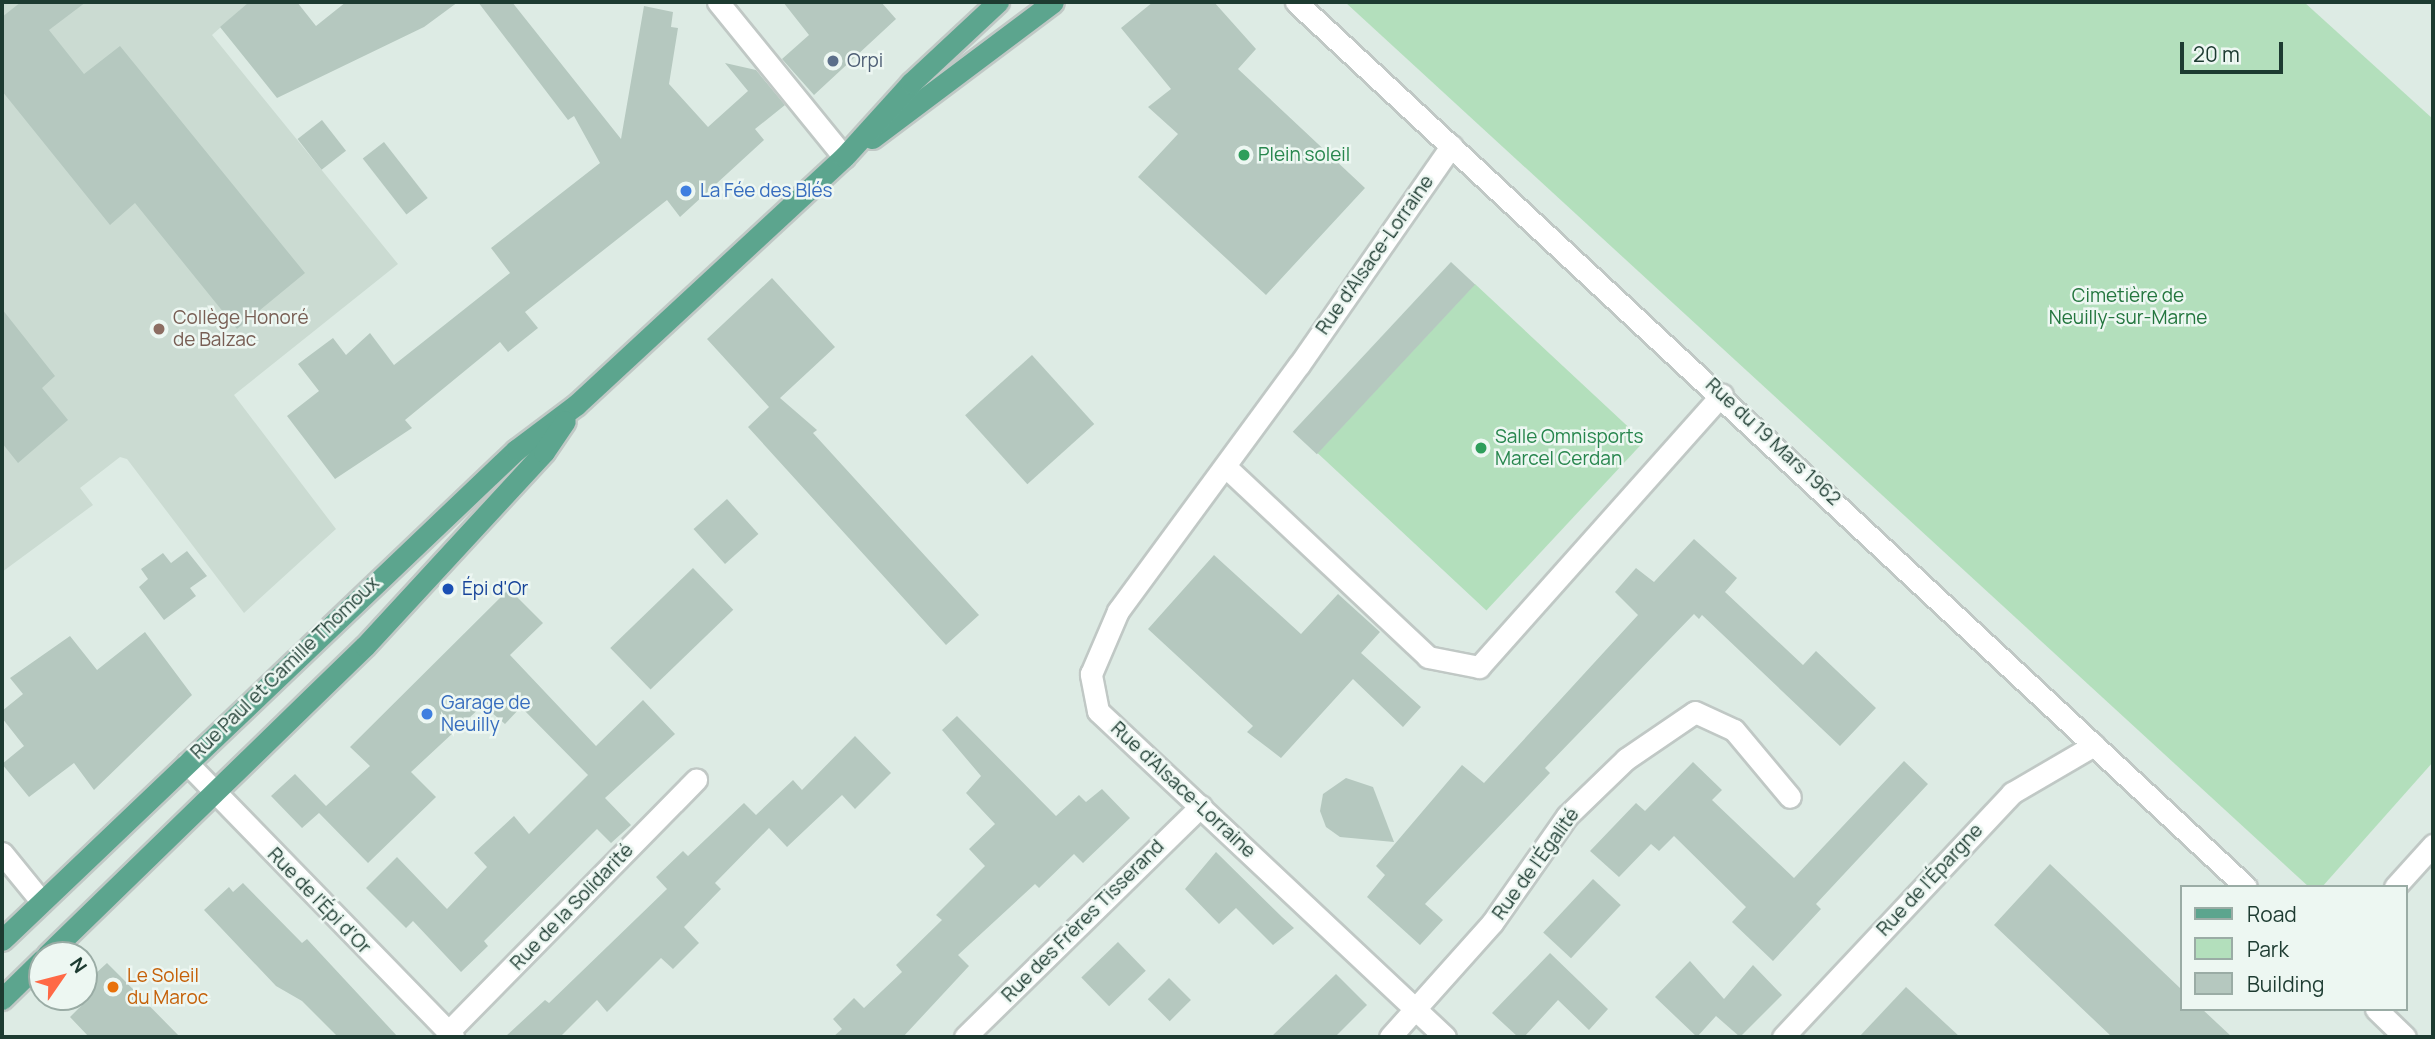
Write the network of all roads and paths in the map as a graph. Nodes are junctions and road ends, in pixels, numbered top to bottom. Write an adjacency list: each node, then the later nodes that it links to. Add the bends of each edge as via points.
1 (718, 2): 6 (street)
2 (998, 2): 6 (main road, Rue Paul et Camille Thomoux, via 911,83)
3 (1053, 2): 6 (main road, Rue Paul et Camille Thomoux)
4 (1296, 2): 5 (street, Rue du 19 Mars 1962)
5 (1451, 146): 7 (street, Rue du 19 Mars 1962); 9 (street, Rue d'Alsace-Lorraine)
6 (844, 157): 8 (main road, Rue Paul et Camille Thomoux)
7 (1722, 394): 9 (street, via 1479,667 1428,657); 10 (street, Rue du 19 Mars 1962)
8 (576, 405): 11 (main road, Rue Paul et Camille Thomoux, via 516,450); 13 (main road, Rue Paul et Camille Thomoux, via 544,452 443,564)
9 (1226, 467): 15 (street, Rue d'Alsace-Lorraine, via 1118,611 1091,674 1098,711)
10 (2094, 745): 18 (street, Rue du 19 Mars 1962); 31 (street, Rue de l'Épargne, via 2012,793)
11 (187, 763): 13 (street, Rue de l'Épi d'Or); 20 (main road, Rue Paul et Camille Thomoux)
12 (696, 780): 27 (street, Rue de la Solidarité)
13 (212, 793): 22 (main road, Rue Paul et Camille Thomoux); 27 (street, Rue de l'Épi d'Or)
14 (1790, 797): 25 (street, Rue de l'Égalité, via 1734,730 1695,712 1626,759 1567,816 1492,923)
15 (1201, 806): 25 (street, Rue d'Alsace-Lorraine); 28 (street, Rue des Frères Tisserand)
16 (2433, 845): 19 (street)
17 (2, 853): 20 (street)
18 (2244, 885)
19 (2397, 885)
20 (42, 902): 21 (main road, Rue Paul et Camille Thomoux)
21 (2, 940)
22 (61, 941)
23 (28, 974): 24 (main road)
24 (2, 999)
25 (1417, 1011): 29 (street, Rue de l'Égalité); 30 (street, Rue d'Alsace-Lorraine)
26 (2378, 1011): 32 (street)
27 (450, 1035)
28 (965, 1037)
29 (1390, 1037)
30 (1445, 1037)
31 (1783, 1037)
32 (2405, 1037)

